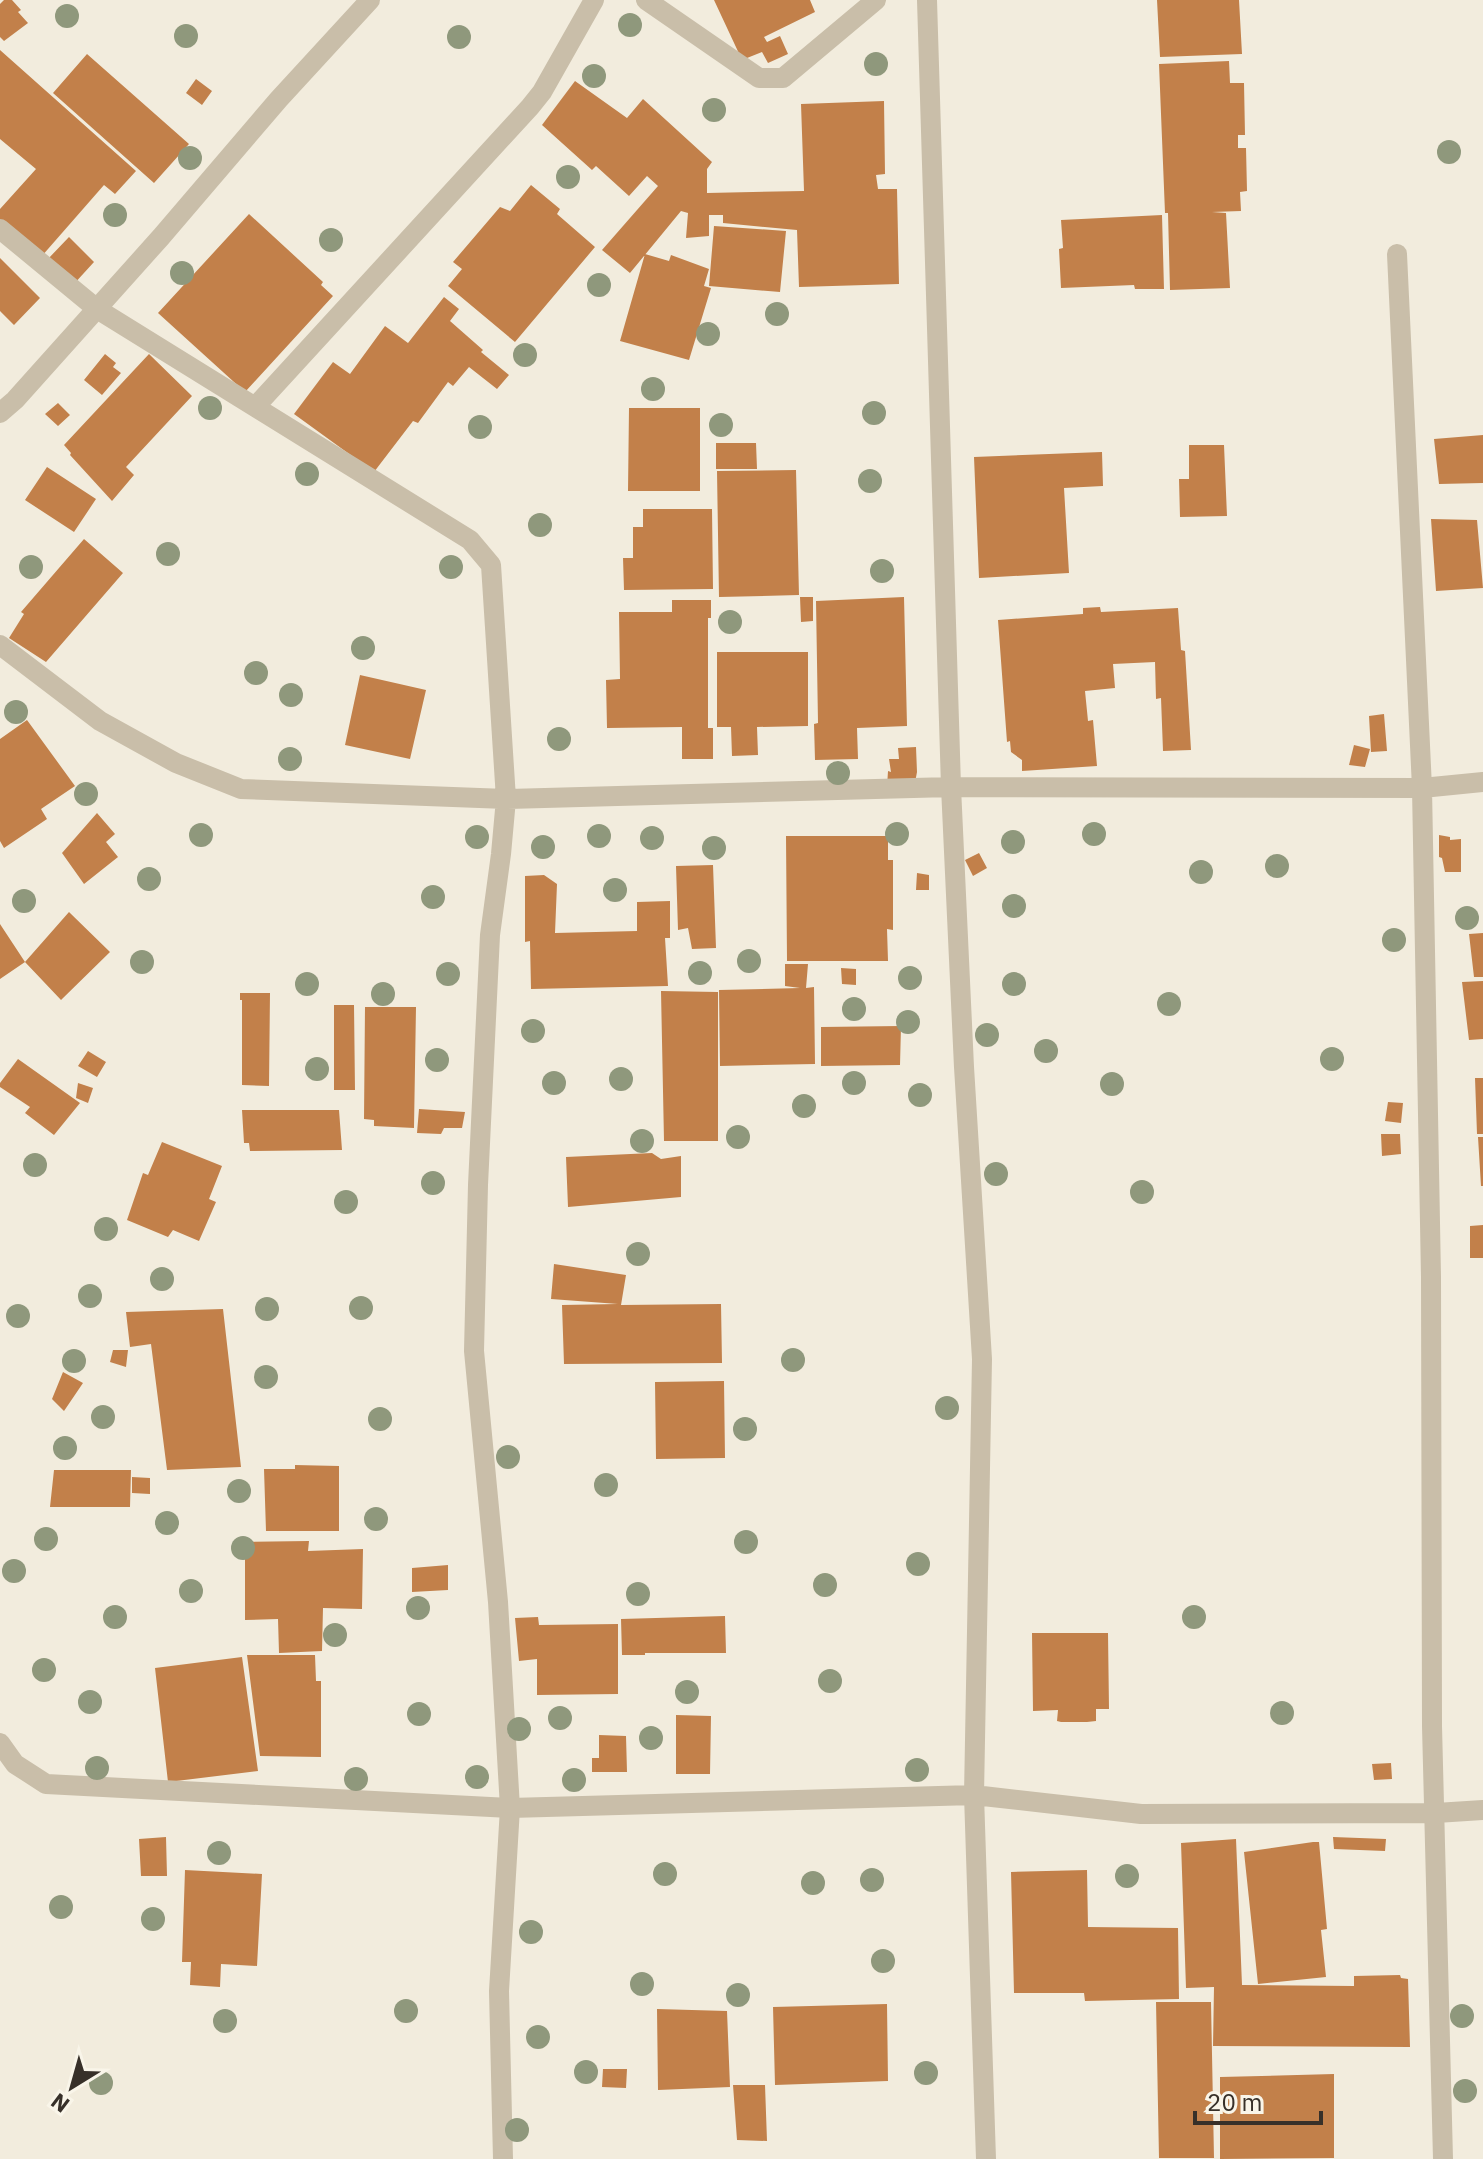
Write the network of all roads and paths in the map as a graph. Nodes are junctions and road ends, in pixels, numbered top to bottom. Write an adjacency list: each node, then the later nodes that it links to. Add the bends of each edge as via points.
1 (370, 0): 8 (street)
2 (594, 0): 9 (street, via 530,107)
3 (646, 0): 4 (street, via 759,78 771,79 783,78)
4 (876, 0)
5 (927, 0): 13 (street)
6 (0, 229): 8 (street)
7 (1397, 254): 14 (street)
8 (97, 309): 9 (street); 10 (street)
9 (255, 407): 15 (street, via 470,540 491,565)
10 (0, 413)
11 (0, 645): 15 (street, via 100,721 176,763 241,789)
12 (1483, 782): 14 (street)
13 (951, 787): 14 (street); 15 (street); 17 (street, via 982,1359)
14 (1422, 788): 20 (street)
15 (506, 799): 18 (street, via 490,935 474,1351 498,1602)
16 (0, 1743): 18 (street, via 15,1764 46,1784)
17 (974, 1795): 18 (street); 20 (street, via 1141,1814); 22 (street)
18 (510, 1808): 21 (street, via 499,1991)
19 (1483, 1810): 20 (street)
20 (1436, 1813): 23 (street)
21 (503, 2159)
22 (986, 2159)
23 (1443, 2159)

